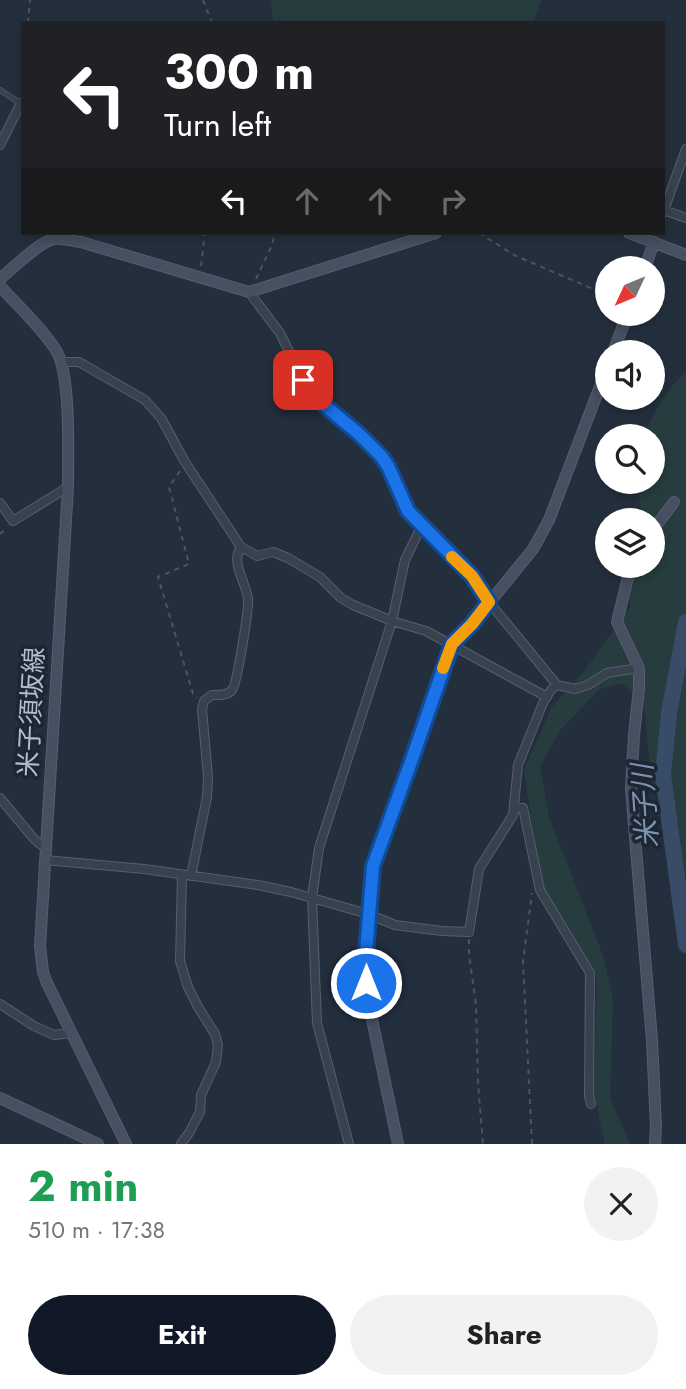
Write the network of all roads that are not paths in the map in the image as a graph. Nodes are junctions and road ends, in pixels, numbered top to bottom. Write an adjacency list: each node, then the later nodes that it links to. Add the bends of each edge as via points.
1 (0, 90): 2 (lane)
2 (21, 103): 3 (street)
3 (0, 145)
4 (686, 149): 5 (street)
5 (684, 164): 6 (street)
6 (665, 208)
7 (665, 211): 8 (street)
8 (686, 218)
9 (430, 235): 15 (street)
10 (656, 237): 11 (street); 12 (street)
11 (649, 256)
12 (686, 256)
13 (0, 279): 15 (street, via 50,239 65,239)
14 (0, 286): 16 (street, 米子須坂線)
15 (249, 292): 22 (street, via 280,333 303,380 381,456 408,511)
16 (62, 362): 18 (street, 米子須坂線); 23 (street, via 79,362 145,400)
17 (595, 399): 25 (street, via 549,520 533,550)
18 (68, 487): 20 (street, via 13,521); 33 (street, 米子須坂線)
19 (674, 502): 21 (street)
20 (0, 503)
21 (665, 514)
22 (422, 525): 25 (street, via 472,576); 26 (street, via 405,560)
23 (242, 547): 26 (street, via 257,556 273,552 288,558 341,598); 34 (street, via 237,562 248,600 234,688 204,701 207,797)
24 (628, 578): 28 (street, via 617,622)
25 (489, 602): 27 (street); 29 (street)
26 (392, 621): 27 (street); 35 (street, via 319,848)
27 (452, 644): 30 (street); 36 (street, via 373,866)
28 (639, 668): 29 (street, via 607,673 575,689); 46 (street, via 631,789 652,1040)
29 (557, 685): 30 (street)
30 (547, 697): 32 (street, via 518,765)
31 (0, 798): 33 (street)
32 (514, 807): 36 (street, via 479,869 469,932 395,925); 40 (street, via 523,808 540,890 590,973)
33 (46, 855): 34 (street); 38 (street, 米子須坂線, via 41,959)
34 (186, 875): 35 (street); 43 (street, via 180,961 218,1045 200,1112)
35 (312, 898): 36 (street); 44 (street, via 317,1023)
36 (368, 914): 45 (street, via 368,1000)
37 (0, 1004): 38 (street, via 54,1035)
38 (71, 1033): 42 (street, 米子須坂線)
39 (0, 1098): 41 (street)
40 (591, 1104)
41 (98, 1144)
42 (126, 1144)
43 (181, 1144)
44 (349, 1144)
45 (398, 1144)
46 (655, 1144)

